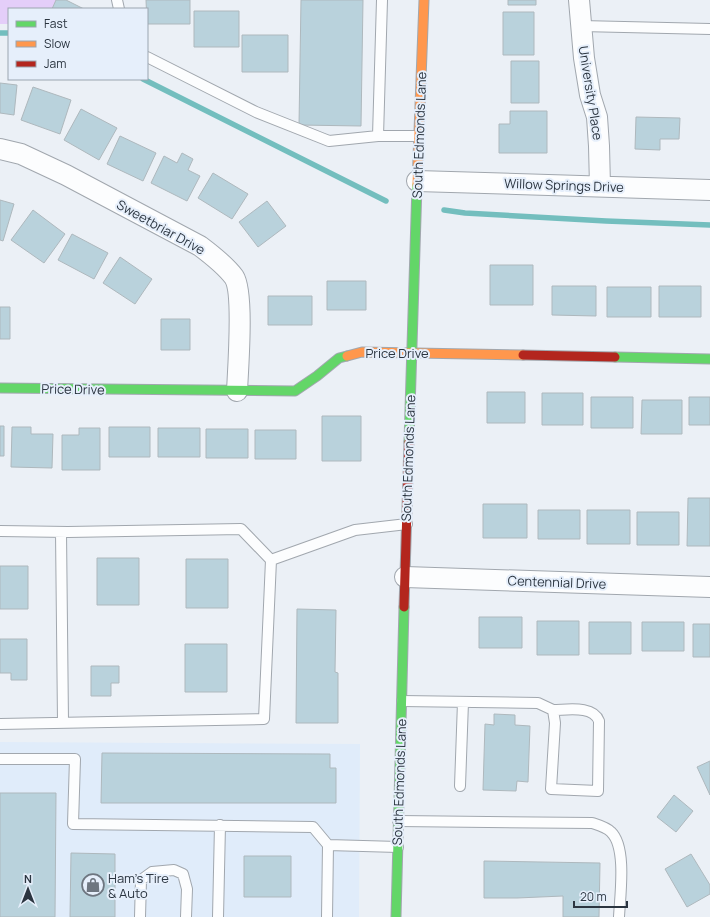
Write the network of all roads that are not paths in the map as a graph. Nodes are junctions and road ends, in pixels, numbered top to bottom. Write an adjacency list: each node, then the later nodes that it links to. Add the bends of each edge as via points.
1 (382, 0): 7 (lane)
2 (424, 0): 8 (street, South Edmonds Lane)
3 (579, 0): 4 (street, University Place)
4 (581, 26): 5 (lane); 11 (street, University Place, via 590,95 596,117)
5 (710, 29)
6 (148, 58): 7 (lane, via 256,112 329,142)
7 (378, 136): 8 (lane)
8 (419, 136): 10 (street, South Edmonds Lane)
9 (0, 150): 16 (street, Sweetbriar Drive, via 21,154 66,175 200,246 235,278 240,302)
10 (417, 181): 11 (street, Willow Springs Drive); 13 (street, South Edmonds Lane)
11 (600, 186): 12 (street, Willow Springs Drive)
12 (710, 190)
13 (411, 352): 14 (street, Price Drive); 16 (street, Price Drive, via 362,352 339,358 294,391); 17 (street, South Edmonds Lane)
14 (710, 359)
15 (0, 388): 16 (street, Price Drive)
16 (237, 391)
17 (407, 524): 20 (lane, via 355,530); 21 (street, South Edmonds Lane)
18 (0, 531): 19 (lane)
19 (61, 532): 20 (lane, via 241,529); 26 (lane)
20 (271, 560): 26 (lane, via 264,719)
21 (405, 576): 22 (street, Centennial Drive); 23 (street, South Edmonds Lane)
22 (710, 587)
23 (402, 701): 24 (lane); 30 (street, South Edmonds Lane)
24 (463, 702): 25 (lane, via 538,703); 29 (lane)
25 (553, 710): 25 (lane, via 555,723 551,789 598,791 597,716 592,711)
26 (63, 722): 27 (lane)
27 (0, 724)
28 (0, 759): 31 (lane, via 74,759 72,824)
29 (460, 786)
30 (398, 821): 33 (street, South Edmonds Lane); 39 (lane, via 592,823 604,827 612,832 621,854)
31 (220, 825): 32 (lane, via 313,827); 36 (lane)
32 (328, 845): 33 (lane); 37 (lane)
33 (398, 847): 38 (street, South Edmonds Lane)
34 (140, 917): 35 (lane, via 141,880 152,872 174,870 183,874 187,889)
35 (186, 917)
36 (218, 917)
37 (327, 917)
38 (396, 917)
39 (619, 917)

